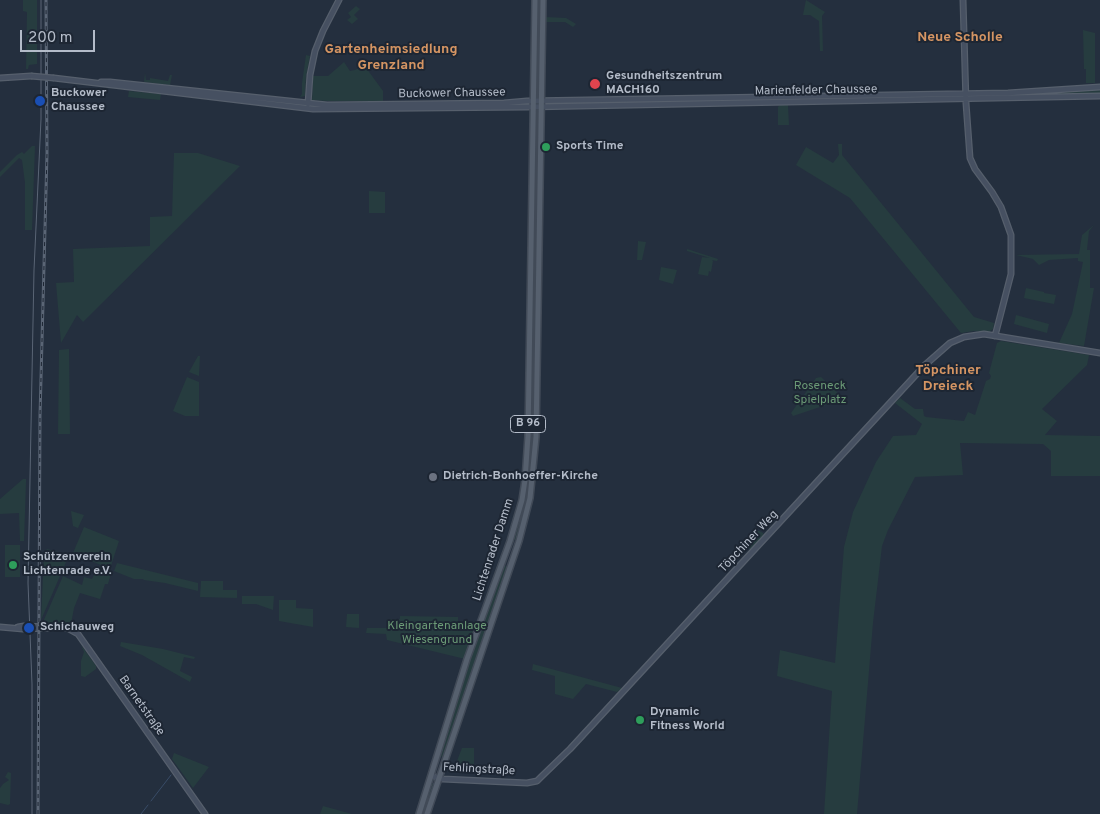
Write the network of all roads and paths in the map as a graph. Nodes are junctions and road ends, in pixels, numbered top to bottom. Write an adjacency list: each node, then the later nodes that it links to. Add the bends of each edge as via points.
1 (339, 0): 13 (street, via 316,50)
2 (535, 0): 6 (main road, B 96)
3 (543, 0): 7 (main road, B 96)
4 (964, 0): 9 (street)
5 (0, 78): 13 (street, Buckower Chaussee, bridge, via 54,78)
6 (534, 83): 7 (main road); 11 (main road, B 96)
7 (542, 83): 12 (main road, B 96)
8 (1100, 87): 9 (street, Marienfelder Chaussee)
9 (966, 96): 10 (street, Marienfelder Chaussee); 12 (street, Marienfelder Chaussee); 16 (street, via 970,158 1002,207 1011,235 1011,274)
10 (1100, 96)
11 (533, 104): 12 (street, Buckower Chaussee); 13 (street, Buckower Chaussee); 15 (main road, Lichtenrader Damm / B 96)
12 (541, 104): 14 (main road, Lichtenrader Damm / B 96)
13 (308, 105)
14 (540, 125): 15 (main road); 19 (main road, Lichtenrader Damm / B 96, via 535,458 530,498)
15 (532, 126): 18 (main road, Lichtenrader Damm / B 96, via 527,459 522,500)
16 (995, 336): 17 (street, Töpchiner Weg); 25 (street, Töpchiner Weg, via 963,337 935,355 568,751 537,781)
17 (1100, 353)
18 (502, 563): 19 (main road); 21 (main road, Lichtenrader Damm / B 96, via 470,650)
19 (510, 566): 22 (main road, Lichtenrader Damm / B 96)
20 (0, 627): 26 (street, Barnetstraße, via 67,628 78,634)
21 (437, 757): 22 (main road); 23 (main road, Lichtenrader Damm / B 96)
22 (446, 760): 24 (main road, Lichtenrader Damm / B 96)
23 (431, 776): 24 (street, Fehlingstraße); 27 (main road, Lichtenrader Damm / B 96)
24 (439, 779): 25 (street, Fehlingstraße); 28 (main road, Lichtenrader Damm / B 96)
25 (527, 783)
26 (205, 814)
27 (419, 814)
28 (428, 814)

